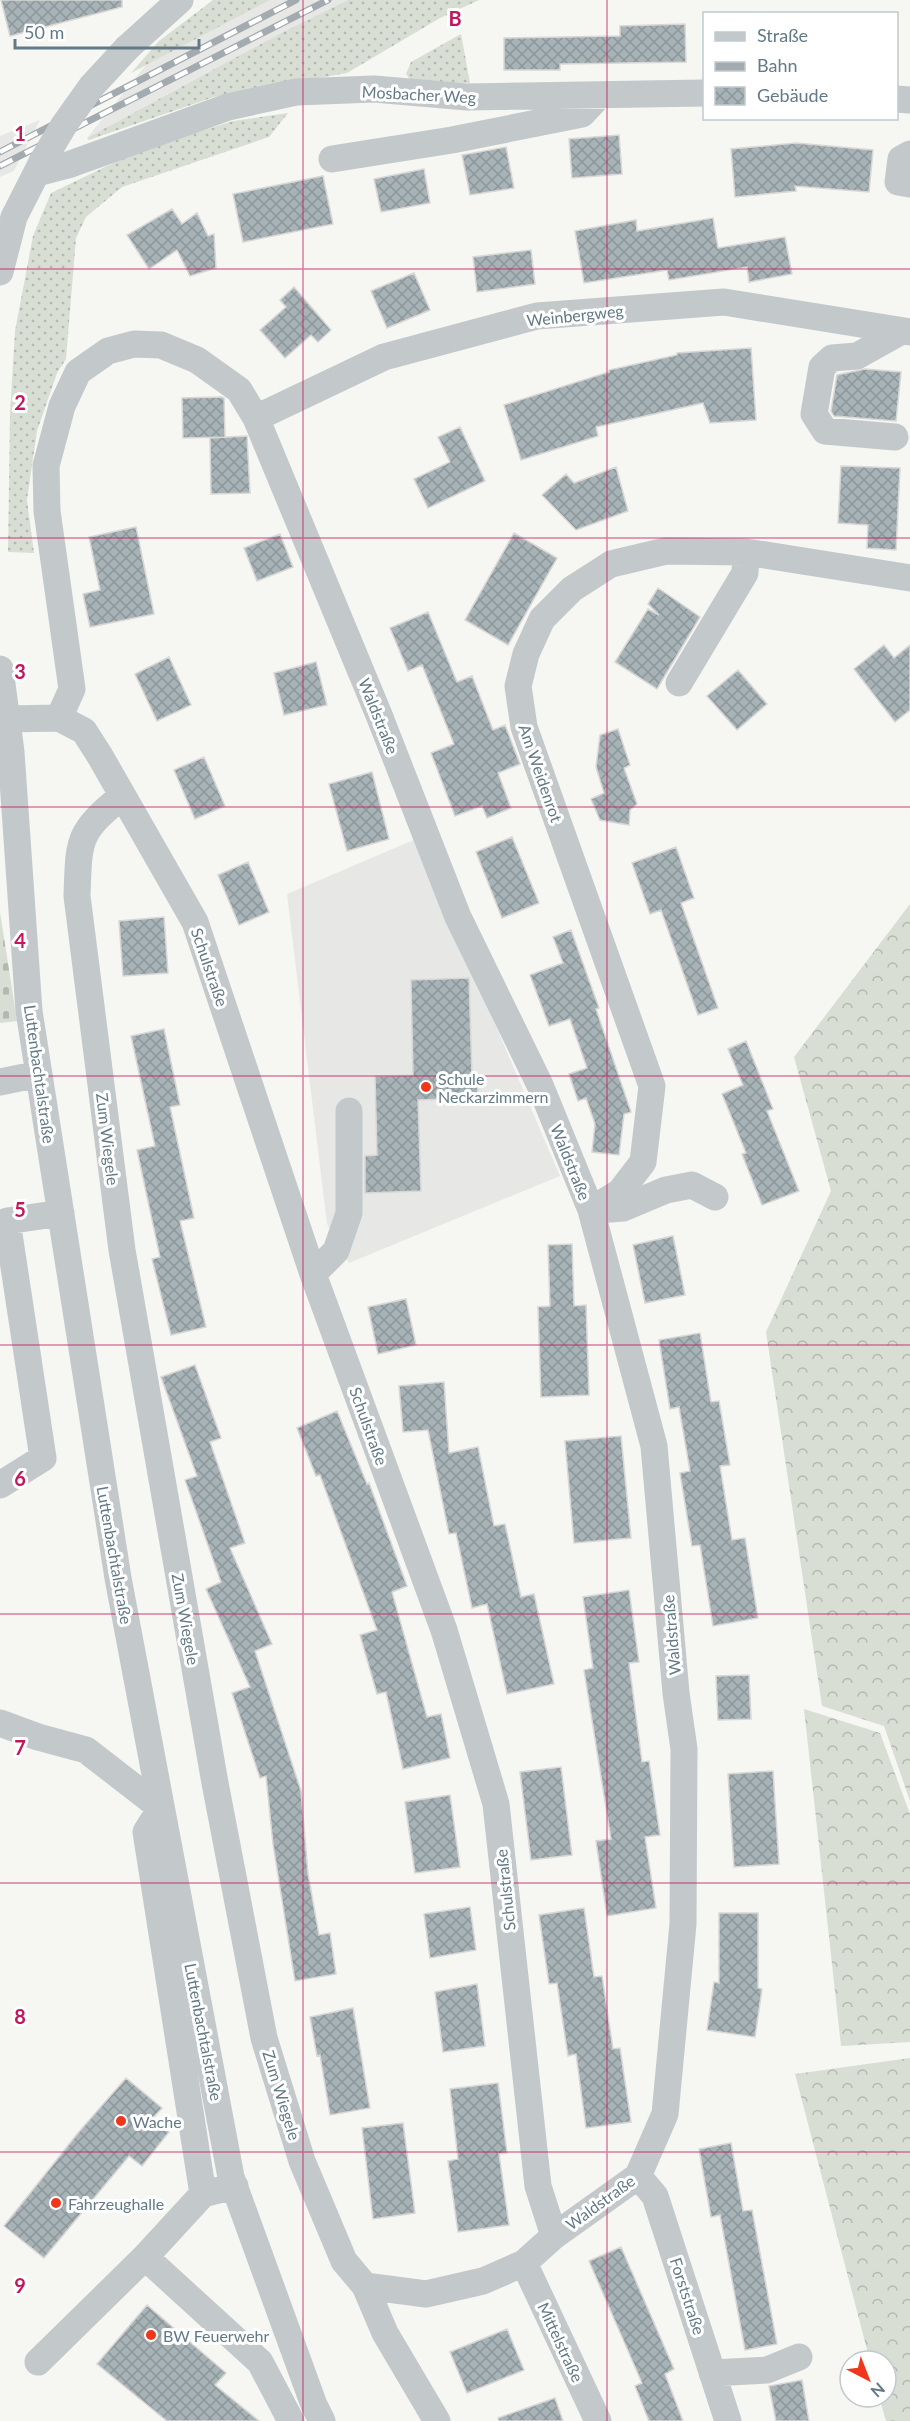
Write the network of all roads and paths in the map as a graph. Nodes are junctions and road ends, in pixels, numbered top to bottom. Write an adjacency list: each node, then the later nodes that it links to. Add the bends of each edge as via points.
1 (180, 0): 6 (street, bridge, via 91,87)
2 (703, 93): 3 (street, Mosbacher Weg)
3 (598, 97): 5 (street, via 582,114); 6 (street, Mosbacher Weg, via 467,97 374,89 296,92 228,107 68,165)
4 (910, 154): 7 (street, via 901,159 898,182)
5 (332, 159)
6 (40, 168): 8 (street, via 15,217)
7 (910, 184)
8 (0, 272)
9 (905, 332): 10 (street, Weinbergweg, via 724,302 537,316 384,357); 11 (street, via 857,356 832,358 822,367 814,414 825,431)
10 (256, 418): 16 (street, Waldstraße, via 238,390 197,360 161,345 134,344 108,351 78,372 62,406 46,466 47,511 72,689); 23 (street, Waldstraße, via 458,917 540,1085)
11 (895, 437)
12 (746, 552): 13 (street, Am Weidenrot); 15 (street, via 745,573); 23 (street, Am Weidenrot, via 666,551 611,564 572,589 542,620 526,654 518,686 524,727 652,1086 643,1162 620,1192)
13 (910, 578)
14 (0, 669): 17 (street, Luttenbachtalstraße)
15 (679, 683)
16 (59, 718): 17 (street); 18 (street, Schulstraße, via 84,731)
17 (5, 719): 19 (street, Luttenbachtalstraße, via 11,752 29,1011)
18 (123, 796): 25 (street, Schulstraße, via 195,922); 35 (street, Zum Wiegele, via 87,828 78,851 77,896 122,1250 264,2038 302,2161 344,2260)
19 (39, 1074): 20 (street); 24 (street, Luttenbachtalstraße)
20 (0, 1082)
21 (350, 1111): 25 (street, via 349,1213 336,1251)
22 (715, 1197): 23 (street, via 692,1185 666,1190 623,1208)
23 (591, 1210): 29 (street, Waldstraße, via 654,1446 684,1749 683,1924 665,2114)
24 (61, 1213): 26 (street, via 7,1221 43,1458); 28 (street, Luttenbachtalstraße, via 118,1578)
25 (313, 1274): 32 (street, Schulstraße, via 444,1630 496,1804 538,2186)
26 (0, 1485)
27 (0, 1723): 28 (street, via 86,1750)
28 (161, 1808): 30 (street, Luttenbachtalstraße); 31 (street, via 146,1832)
29 (638, 2176): 32 (street, Waldstraße); 38 (street, Forststraße, via 655,2196)
30 (235, 2186): 31 (street); 40 (street, Luttenbachtalstraße)
31 (203, 2194): 33 (street)
32 (554, 2236): 34 (street, Waldstraße)
33 (145, 2257): 37 (street); 39 (street, via 260,2362)
34 (524, 2263): 35 (street, Waldstraße, via 483,2281 426,2294); 42 (street, Mittelstraße)
35 (365, 2286): 41 (street, Zum Wiegele, via 385,2333)
36 (799, 2356): 38 (street, via 768,2370)
37 (38, 2362)
38 (712, 2373): 43 (street, Forststraße)
39 (291, 2421)
40 (322, 2421)
41 (437, 2421)
42 (598, 2421)
43 (728, 2421)

